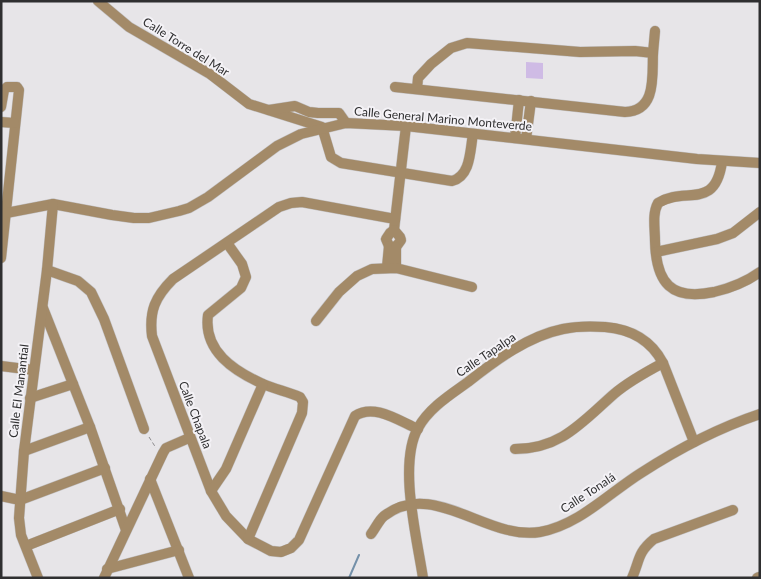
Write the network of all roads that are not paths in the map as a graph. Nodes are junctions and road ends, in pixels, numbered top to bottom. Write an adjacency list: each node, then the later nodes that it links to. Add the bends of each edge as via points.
1 (98, 1): 9 (street, Calle Torre del Mar, via 129,27 210,74 249,104)
2 (655, 31): 3 (street)
3 (654, 53): 5 (street, via 580,52 467,43 450,48 431,64 418,78); 7 (street, via 650,94 642,108 634,112)
4 (395, 87): 5 (street)
5 (416, 89): 6 (street)
6 (519, 100): 7 (street); 16 (street)
7 (531, 101): 16 (street)
8 (1, 107): 11 (street, via 4,90 17,87)
9 (266, 110): 12 (street, via 295,106 309,112 339,113); 14 (street, Calle Torre del Mar)
10 (1, 122): 11 (street)
11 (14, 123): 22 (street)
12 (346, 123): 13 (street, Calle General Marino Monteverde); 14 (street, Calle General Marino Monteverde)
13 (406, 126): 15 (street, Calle General Marino Monteverde); 19 (street)
14 (322, 127): 19 (street, via 329,152 335,160); 20 (street, Calle General Marino Monteverde, via 277,146 208,197 179,212 134,218)
15 (473, 134): 16 (street, Calle General Marino Monteverde); 19 (street, via 464,174 458,179 452,181)
16 (521, 139): 17 (street, Calle General Marino Monteverde)
17 (722, 162): 18 (street, Calle General Marino Monteverde); 25 (street, via 719,178 706,192 658,203 654,214)
18 (760, 163)
19 (400, 173): 23 (street)
20 (53, 204): 22 (street, Calle General Marino Monteverde); 28 (street, Calle El Manantial)
21 (760, 212): 25 (street, via 733,233)
22 (3, 213): 26 (street)
23 (395, 219): 24 (street, Calle Chapala, via 291,202 270,211); 27 (street, via 394,230 401,240 392,246)
24 (227, 243): 37 (street, via 242,264 246,277 241,288 208,315 209,332 220,358); 43 (street, Calle Chapala, via 173,279 158,296 152,310 152,336)
25 (656, 252): 29 (street, via 665,281 673,289 690,295 732,287)
26 (1, 258)
27 (391, 267): 30 (street); 32 (street, via 372,269 357,276 339,292)
28 (47, 270): 31 (street, Calle El Manantial); 41 (street, via 78,281 91,292)
29 (760, 272)
30 (472, 287)
31 (42, 306): 35 (street, Calle El Manantial); 36 (street)
32 (316, 322)
33 (663, 363): 42 (street, Calle Tapalpa, via 657,352 627,331 586,326 563,329 541,336 495,361 443,400); 44 (street, Calle Tapalpa); 45 (street, via 615,393 564,437 529,449)
34 (1, 366): 35 (street)
35 (33, 370): 38 (street, Calle El Manantial)
36 (73, 384): 38 (street); 40 (street)
37 (263, 384): 49 (street, via 226,470); 57 (street, via 300,397 302,413)
38 (30, 398): 46 (street, Calle El Manantial)
39 (760, 414): 44 (street, Calle Tonalá)
40 (90, 427): 46 (street); 47 (street)
41 (144, 429)
42 (418, 429): 52 (street, Calle Tapalpa, via 411,448 409,471); 57 (street, Calle Chapala, via 376,411 369,410 355,416 299,540 281,552)
43 (189, 438): 48 (street, via 166,448); 49 (street, Calle Chapala)
44 (694, 442): 52 (street, Calle Tonalá, via 641,473 577,518 540,532 496,528 445,508 427,503)
45 (515, 449)
46 (24, 451): 51 (street, Calle El Manantial)
47 (105, 468): 51 (street); 53 (street)
48 (150, 479): 55 (street); 59 (street)
49 (211, 491): 57 (street, Calle Chapala, via 226,516)
50 (1, 496): 51 (street)
51 (20, 500): 58 (street, Calle El Manantial, via 20,527)
52 (412, 504): 56 (street, Calle Tonalá, via 384,517); 64 (street, Calle Tapalpa)
53 (120, 509): 55 (street); 58 (street)
54 (732, 510): 61 (street, via 654,539 640,554)
55 (126, 530): 60 (street)
56 (371, 534)
57 (248, 540)
58 (26, 546): 62 (street, Calle El Manantial)
59 (179, 550): 60 (street); 63 (street)
60 (105, 573)
61 (635, 575)
62 (38, 578)
63 (189, 578)
64 (423, 578)

